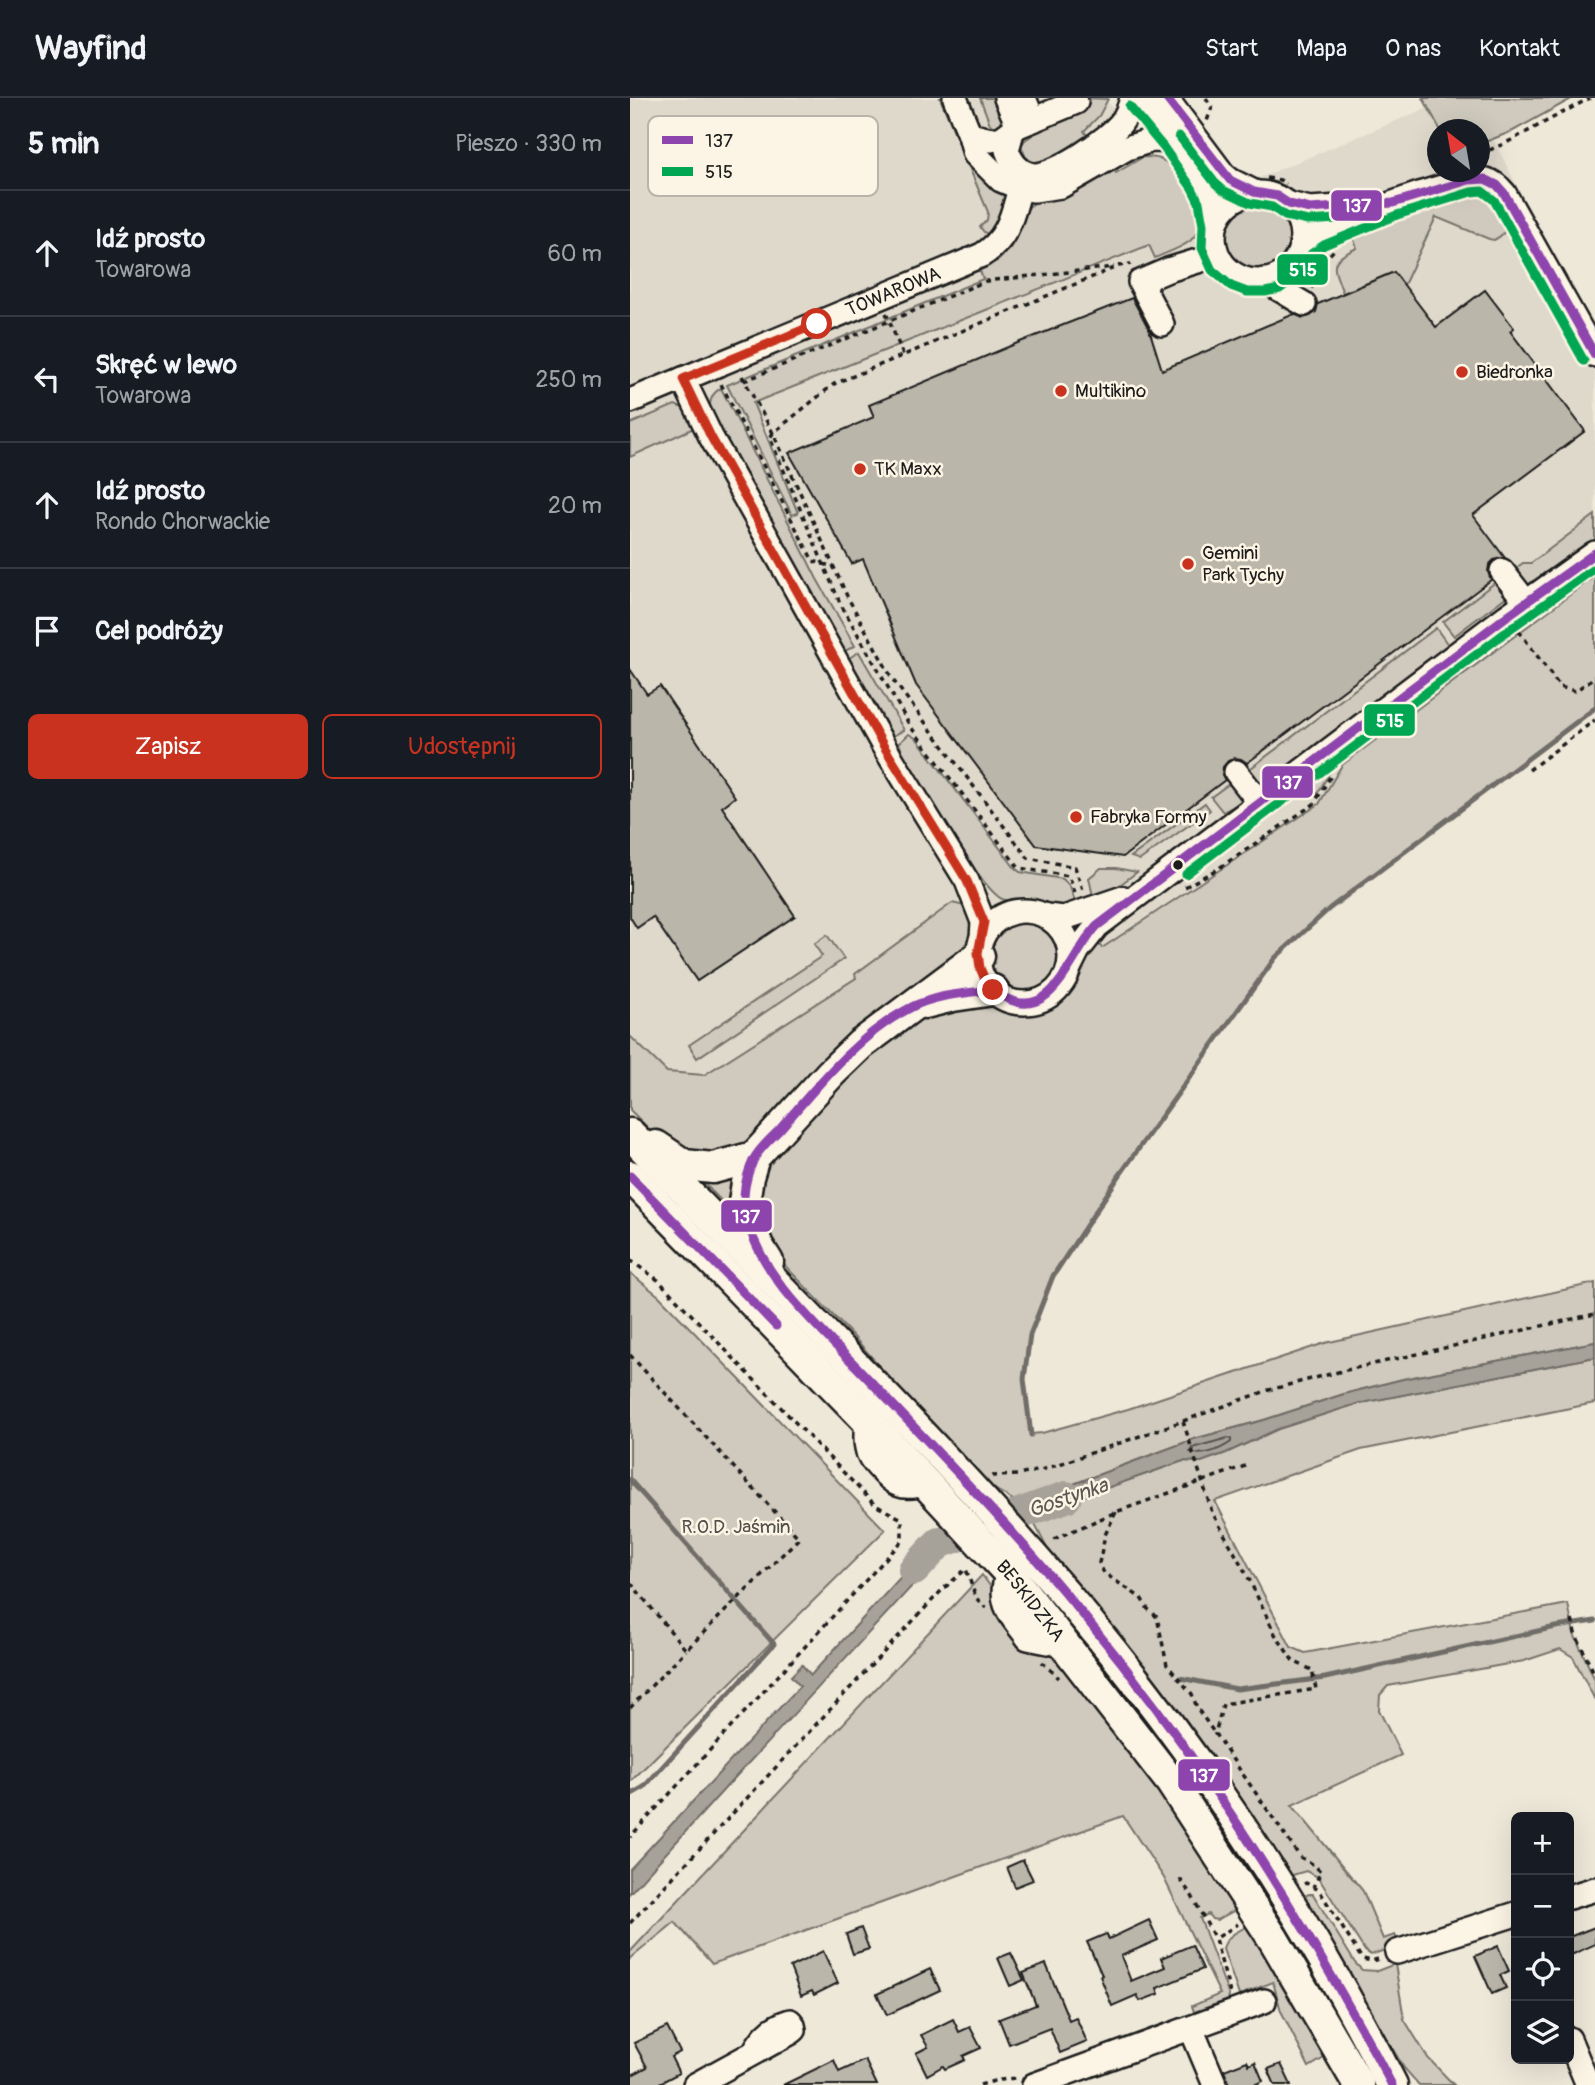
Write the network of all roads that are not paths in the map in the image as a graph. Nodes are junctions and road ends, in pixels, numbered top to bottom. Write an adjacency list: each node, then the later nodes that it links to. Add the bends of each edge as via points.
1 (955, 98): 8 (street)
2 (1006, 98): 7 (street)
3 (1024, 98): 7 (street)
4 (1132, 98): 10 (street, via 1119,125 1078,157 1056,170)
5 (1139, 98): 9 (street)
6 (1166, 98): 11 (street, via 1223,173)
7 (1044, 112): 8 (street, via 1002,138); 10 (street, via 1007,150)
8 (970, 135): 10 (street, via 975,154 1001,180)
9 (1174, 141): 10 (street, via 1152,140 1127,148 1061,186 1034,190); 14 (street, via 1203,182)
10 (1023, 180): 20 (street, TOWAROWA, via 1007,231 982,255)
11 (1254, 192): 13 (street, via 1277,196); 14 (street, via 1225,206)
12 (1393, 203): 13 (street, via 1310,209); 16 (street, via 1318,234); 19 (street, via 1469,180 1485,179 1497,185)
13 (1289, 204): 16 (street, via 1301,225)
14 (1215, 223): 15 (street)
15 (1217, 255): 17 (street, via 1238,276); 18 (street, via 1140,282)
16 (1297, 255): 17 (street, via 1274,278); 17 (street, via 1293,275 1304,304)
17 (1264, 281)
18 (1162, 324)
19 (1595, 355)
20 (683, 379): 21 (street, TOWAROWA); 27 (street, via 883,745)
21 (630, 401)
22 (1595, 553): 24 (street)
23 (1502, 571): 24 (street)
24 (1525, 602): 26 (street)
25 (1236, 772): 26 (street)
26 (1260, 803): 28 (street)
27 (967, 881): 29 (street, via 1007,907); 30 (street, via 984,922)
28 (1143, 892): 29 (street, via 1064,918); 31 (street, via 1092,930)
29 (1039, 914): 30 (street, via 1016,911 1002,916 990,926); 31 (street, via 1058,925 1067,938)
30 (980, 947): 32 (street, via 980,968); 33 (main road)
31 (1069, 968): 32 (street, via 1063,982 1040,1000 1012,1002)
32 (993, 990): 33 (main road)
33 (911, 1007): 35 (main road, via 845,1059)
34 (630, 1132): 35 (main road, via 684,1165 713,1168); 37 (main road, BESKIDZKA)
35 (754, 1157): 37 (main road, via 744,1202 748,1222)
36 (630, 1176): 38 (main road, BESKIDZKA, via 867,1420)
37 (788, 1296): 38 (main road, BESKIDZKA, via 928,1441)
38 (941, 1485): 47 (main road, BESKIDZKA, via 1046,1550 1112,1651 1220,1796 1296,1913); 51 (main road, BESKIDZKA, via 1171,1782 1274,1940)
39 (1595, 1889): 40 (street)
40 (1574, 1895)
41 (1511, 1916): 42 (street)
42 (1397, 1952)
43 (1264, 2001): 44 (street)
44 (1191, 2028): 49 (street); 50 (street)
45 (1574, 2051): 54 (street)
46 (754, 2052): 48 (street)
47 (1378, 2057): 52 (main road, BESKIDZKA); 53 (street)
48 (695, 2085)
49 (1034, 2085)
50 (1215, 2085)
51 (1359, 2085)
52 (1392, 2085)
53 (1404, 2085)
54 (1588, 2085)

